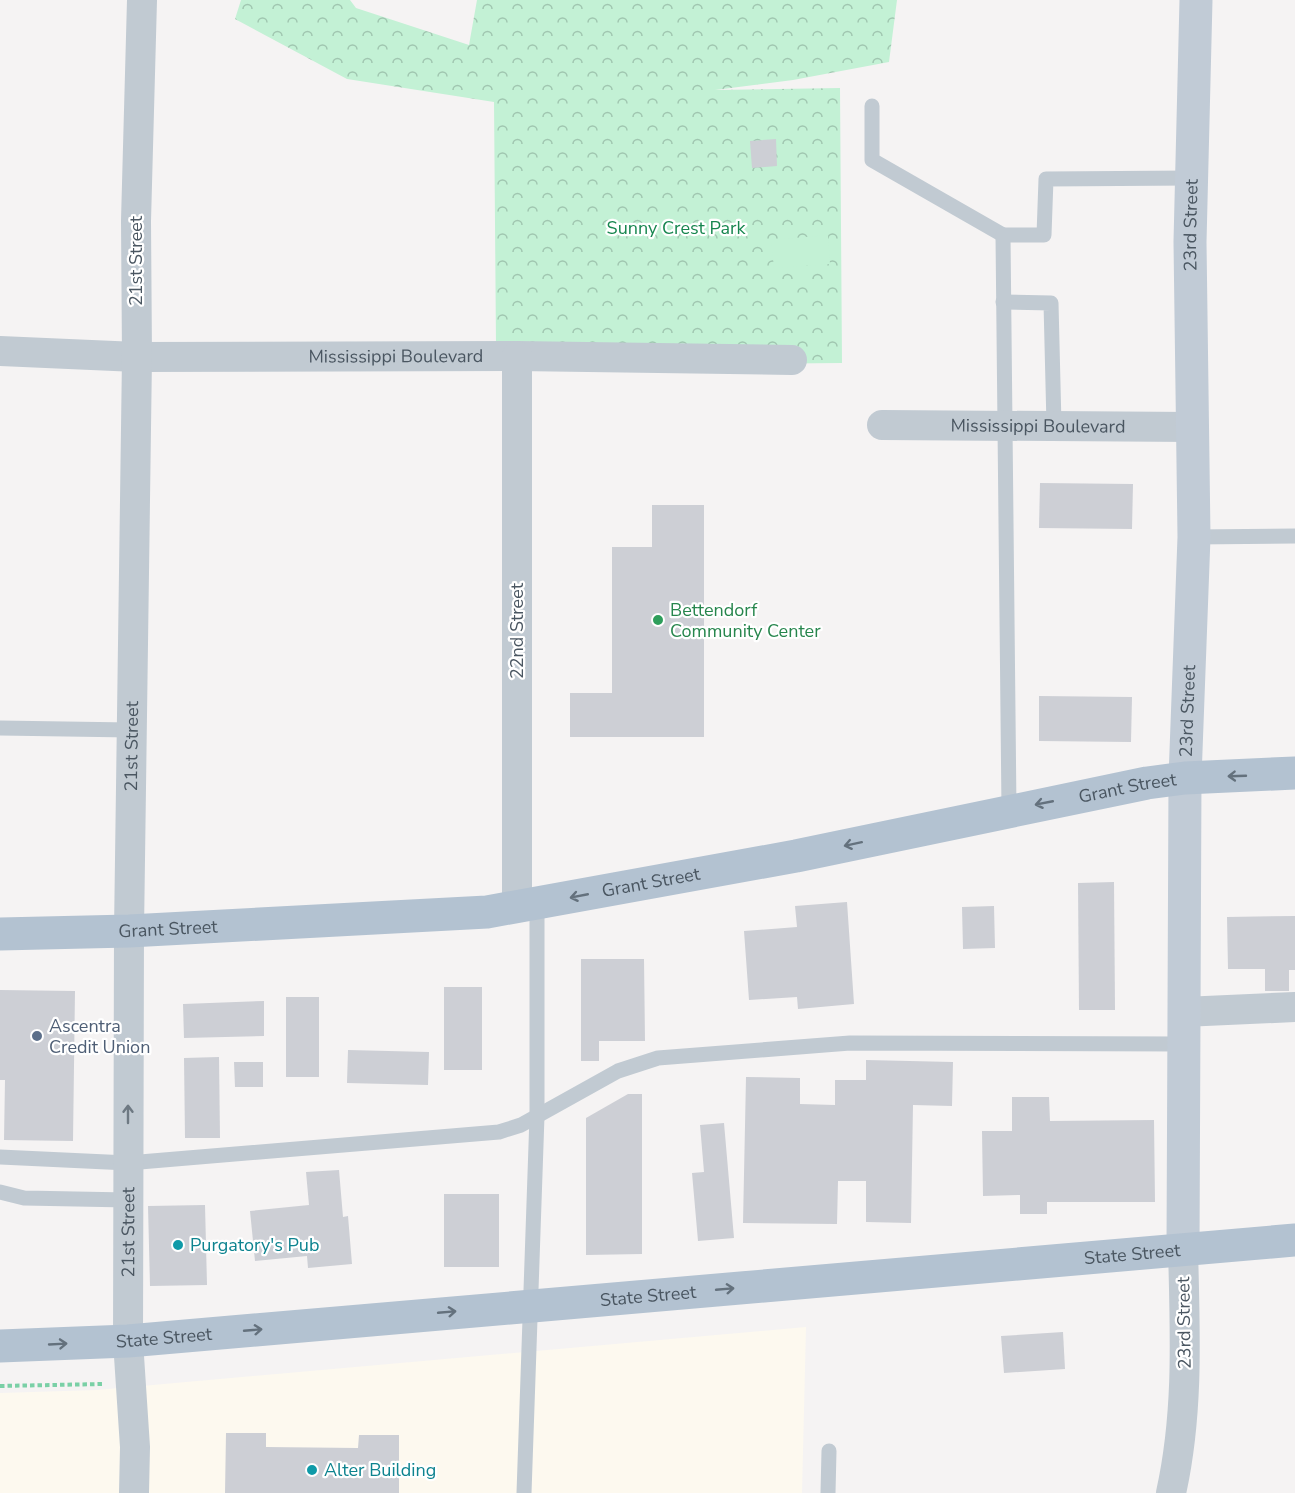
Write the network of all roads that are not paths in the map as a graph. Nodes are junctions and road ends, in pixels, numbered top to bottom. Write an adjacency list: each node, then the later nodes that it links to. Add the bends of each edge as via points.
1 (142, 0): 9 (street, 21st Street)
2 (1196, 0): 4 (street, 23rd Street)
3 (872, 106): 5 (lane, via 872,160)
4 (1192, 178): 5 (lane, via 1046,179 1044,235); 14 (street, 23rd Street)
5 (1003, 235): 6 (lane)
6 (1003, 303): 12 (lane, via 1051,303); 13 (lane)
7 (0, 351): 9 (street, Mississippi Boulevard)
8 (517, 356): 9 (street, Mississippi Boulevard); 10 (street, Mississippi Boulevard); 22 (street, 22nd Street)
9 (137, 357): 18 (street, 21st Street)
10 (792, 360)
11 (882, 425): 13 (street, Mississippi Boulevard)
12 (1054, 425): 13 (street, Mississippi Boulevard); 14 (street, Mississippi Boulevard)
13 (1004, 427): 21 (lane)
14 (1192, 428): 16 (street, 23rd Street)
15 (1295, 536): 16 (lane)
16 (1194, 537): 20 (street, 23rd Street)
17 (0, 728): 18 (lane)
18 (131, 730): 23 (street, 21st Street)
19 (1295, 773): 20 (main road, Grant Street, one-way to 20)
20 (1185, 778): 21 (main road, Grant Street, one-way to 21); 26 (street, 23rd Street)
21 (1009, 810): 22 (main road, Grant Street, one-way to 22, via 796,856)
22 (527, 905): 23 (main road, Grant Street, via 487,912); 28 (lane)
23 (129, 931): 24 (main road, Grant Street); 30 (street, 21st Street, one-way to 23)
24 (0, 934)
25 (1295, 1007): 26 (street)
26 (1183, 1012): 27 (street, 23rd Street)
27 (1183, 1044): 28 (lane, via 850,1042 658,1058 618,1071); 34 (street, 23rd Street)
28 (537, 1116): 30 (lane, via 499,1132); 35 (lane)
29 (0, 1157): 30 (lane)
30 (128, 1164): 32 (street, 21st Street)
31 (0, 1192): 32 (lane, via 24,1198)
32 (128, 1200): 36 (street, 21st Street)
33 (1295, 1240): 34 (main road, State Street)
34 (1183, 1249): 35 (main road, State Street, one-way to 34); 42 (street, 23rd Street, via 1186,1375 1180,1456)
35 (529, 1305): 36 (main road, State Street, one-way to 35); 40 (lane)
36 (128, 1341): 37 (main road, State Street, one-way to 36); 39 (street, 21st Street)
37 (0, 1347)
38 (829, 1451): 41 (lane)
39 (134, 1493)
40 (524, 1493)
41 (828, 1493)
42 (1172, 1493)

